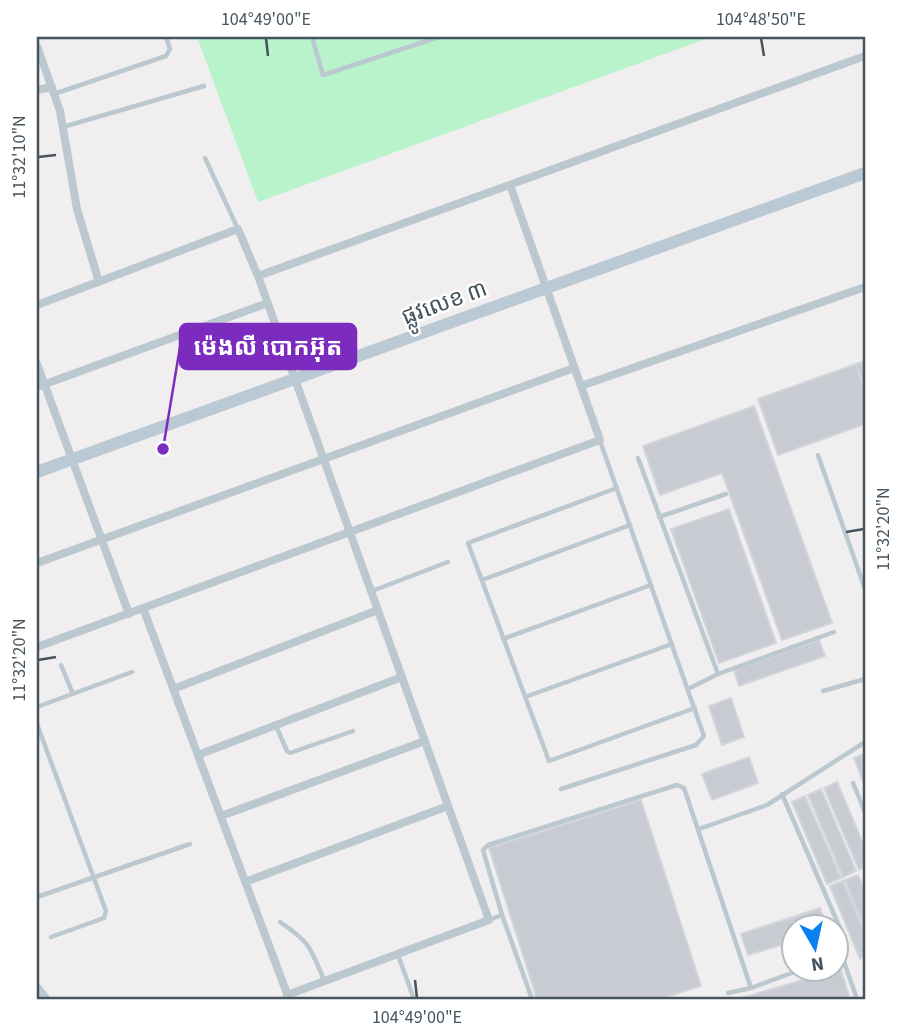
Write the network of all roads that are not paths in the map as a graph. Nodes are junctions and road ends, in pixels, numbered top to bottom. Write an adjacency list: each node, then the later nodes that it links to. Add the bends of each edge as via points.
1 (166, 37): 8 (lane, via 170,49 166,56)
2 (312, 37): 3 (lane, via 323,75)
3 (439, 37)
4 (37, 46): 8 (street)
5 (865, 56): 12 (street)
6 (204, 86): 9 (lane)
7 (37, 90): 8 (street)
8 (53, 90): 9 (street)
9 (62, 127): 15 (street)
10 (205, 158): 13 (lane)
11 (865, 173): 17 (street, ផ្លូវលេខ ៣)
12 (510, 185): 14 (street); 17 (street)
13 (238, 229): 14 (street); 15 (street)
14 (258, 276): 18 (street)
15 (99, 282): 19 (street)
16 (865, 287): 24 (street)
17 (546, 288): 21 (street); 22 (street, ផ្លូវលេខ ៣)
18 (268, 303): 22 (street); 23 (street)
19 (37, 305)
20 (37, 364): 23 (street)
21 (574, 368): 24 (street); 29 (street)
22 (295, 379): 28 (street, ផ្លូវលេខ ៣); 29 (street)
23 (41, 386): 28 (street)
24 (580, 386): 25 (street)
25 (600, 440): 31 (lane); 35 (street)
26 (817, 455): 40 (lane)
27 (638, 458): 33 (lane)
28 (72, 459): 30 (street, ផ្លូវលេខ ៣); 36 (street)
29 (324, 459): 35 (street); 36 (street)
30 (37, 472)
31 (617, 488): 34 (lane); 41 (lane, via 468,544)
32 (726, 494): 33 (lane)
33 (659, 517): 54 (lane)
34 (630, 525): 41 (lane); 42 (lane)
35 (350, 533): 44 (street); 45 (street)
36 (102, 540): 38 (street); 47 (street)
37 (448, 562): 44 (lane)
38 (37, 563)
39 (865, 563): 40 (lane)
40 (857, 566): 43 (lane)
41 (482, 580): 49 (lane)
42 (651, 585): 49 (lane); 50 (lane)
43 (865, 589)
44 (371, 591): 46 (street)
45 (143, 608): 47 (street); 57 (street)
46 (378, 610): 55 (street); 57 (street)
47 (129, 614): 51 (street)
48 (834, 632): 54 (lane)
49 (503, 639): 61 (lane)
50 (672, 644): 58 (lane); 61 (lane)
51 (37, 647)
52 (61, 665): 60 (lane)
53 (132, 672): 60 (lane)
54 (718, 674): 58 (lane)
55 (402, 677): 65 (street); 67 (street)
56 (865, 678): 59 (lane)
57 (173, 688): 69 (street)
58 (688, 689): 63 (lane)
59 (823, 691)
60 (73, 694): 62 (lane)
61 (525, 697): 63 (lane, via 549,761)
62 (37, 707)
63 (695, 708): 71 (lane, via 704,736 696,745)
64 (37, 724): 78 (lane)
65 (275, 725): 66 (lane, via 290,753); 69 (street)
66 (353, 731)
67 (425, 741): 73 (street); 75 (street)
68 (865, 742): 72 (lane)
69 (198, 755): 75 (street)
70 (853, 783): 74 (lane)
71 (561, 789)
72 (782, 794): 76 (lane, via 767,805); 81 (lane)
73 (448, 806): 79 (street); 83 (street)
74 (865, 811)
75 (221, 816): 79 (street)
76 (699, 829): 82 (lane, via 684,788 677,785 488,845 483,850); 90 (lane)
77 (190, 844): 78 (lane)
78 (94, 877): 80 (lane); 85 (lane, via 106,911 104,918)
79 (245, 882): 93 (street)
80 (37, 897)
81 (834, 914)
82 (502, 915): 83 (lane); 96 (lane)
83 (489, 920): 86 (street)
84 (280, 922): 89 (lane, via 309,945)
85 (51, 937)
86 (397, 954): 89 (street); 95 (lane)
87 (780, 977): 90 (lane)
88 (850, 979): 97 (lane)
89 (324, 981): 93 (street)
90 (751, 988): 92 (lane)
91 (37, 990): 94 (street)
92 (728, 993)
93 (288, 997)
94 (44, 999)
95 (414, 999)
96 (532, 999)
97 (857, 999)

